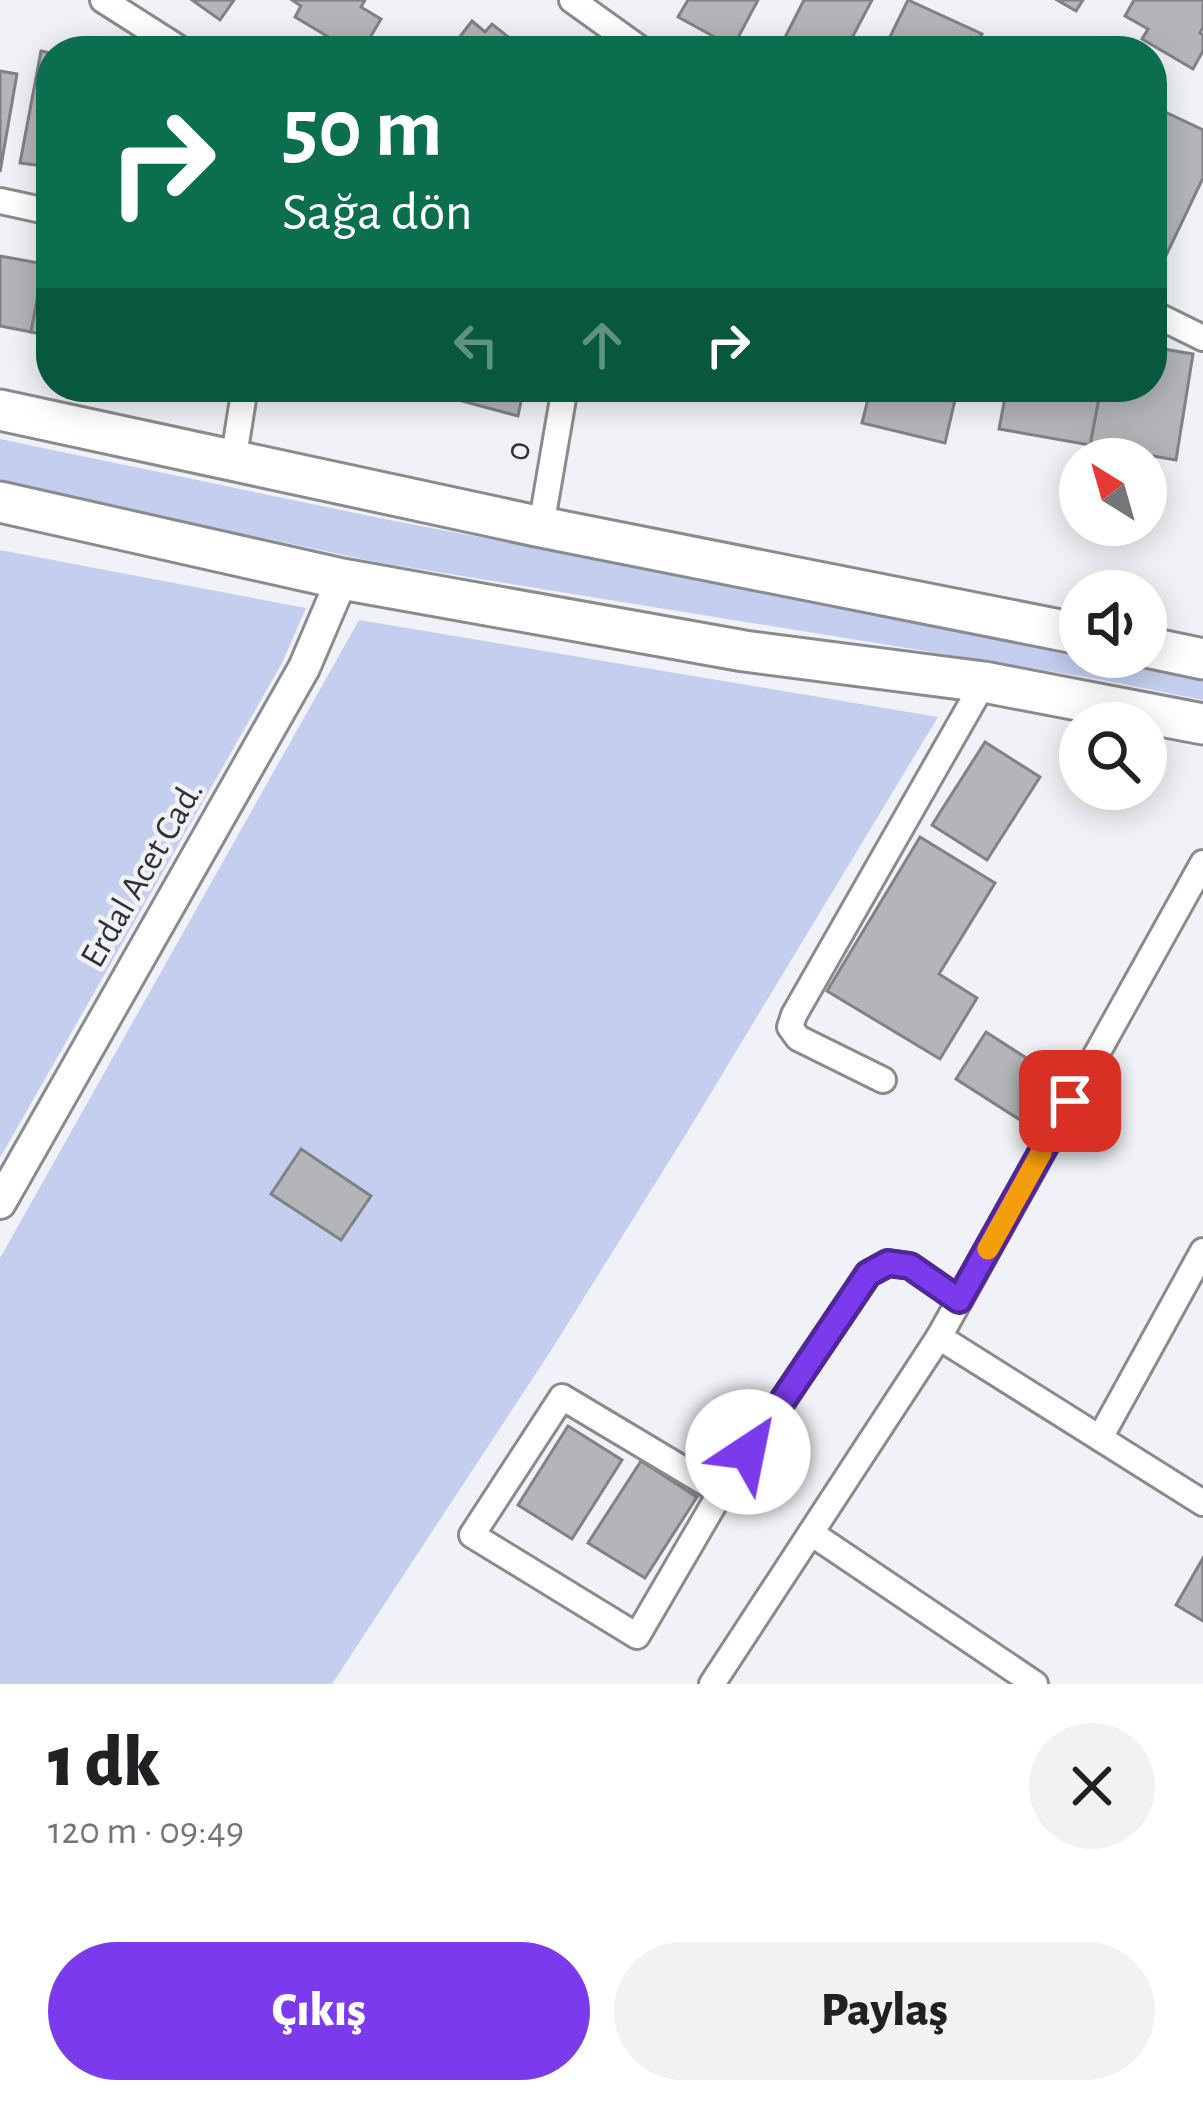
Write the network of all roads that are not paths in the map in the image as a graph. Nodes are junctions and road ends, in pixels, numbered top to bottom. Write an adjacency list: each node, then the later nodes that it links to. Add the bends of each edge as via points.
1 (103, 0): 3 (street)
2 (572, 0): 4 (street)
3 (159, 36)
4 (622, 36)
5 (0, 201): 6 (street)
6 (36, 209)
7 (1167, 320): 8 (street)
8 (1203, 338)
9 (243, 402): 12 (street)
10 (563, 402): 14 (street, 0)
11 (0, 410): 12 (main road)
12 (233, 462): 14 (main road)
13 (0, 502): 15 (main road)
14 (541, 527): 16 (main road)
15 (342, 579): 19 (main road, via 744,651); 23 (street, Erdal Acet Cad., via 304,668)
16 (1059, 630)
17 (1167, 651): 18 (main road)
18 (1203, 659)
19 (984, 682): 20 (main road); 22 (street, via 790,1027)
20 (1203, 724)
21 (1203, 863): 25 (street)
22 (883, 1081)
23 (0, 1203)
24 (1203, 1251): 27 (street)
25 (959, 1300): 26 (street); 28 (street, via 910,1266 888,1263 868,1274)
26 (939, 1337): 27 (street); 30 (street)
27 (1100, 1438): 29 (street)
28 (722, 1492): 28 (street, via 562,1397 472,1534 637,1636)
29 (1203, 1502)
30 (811, 1533): 31 (street); 32 (street)
31 (722, 1680)
32 (1035, 1684)

